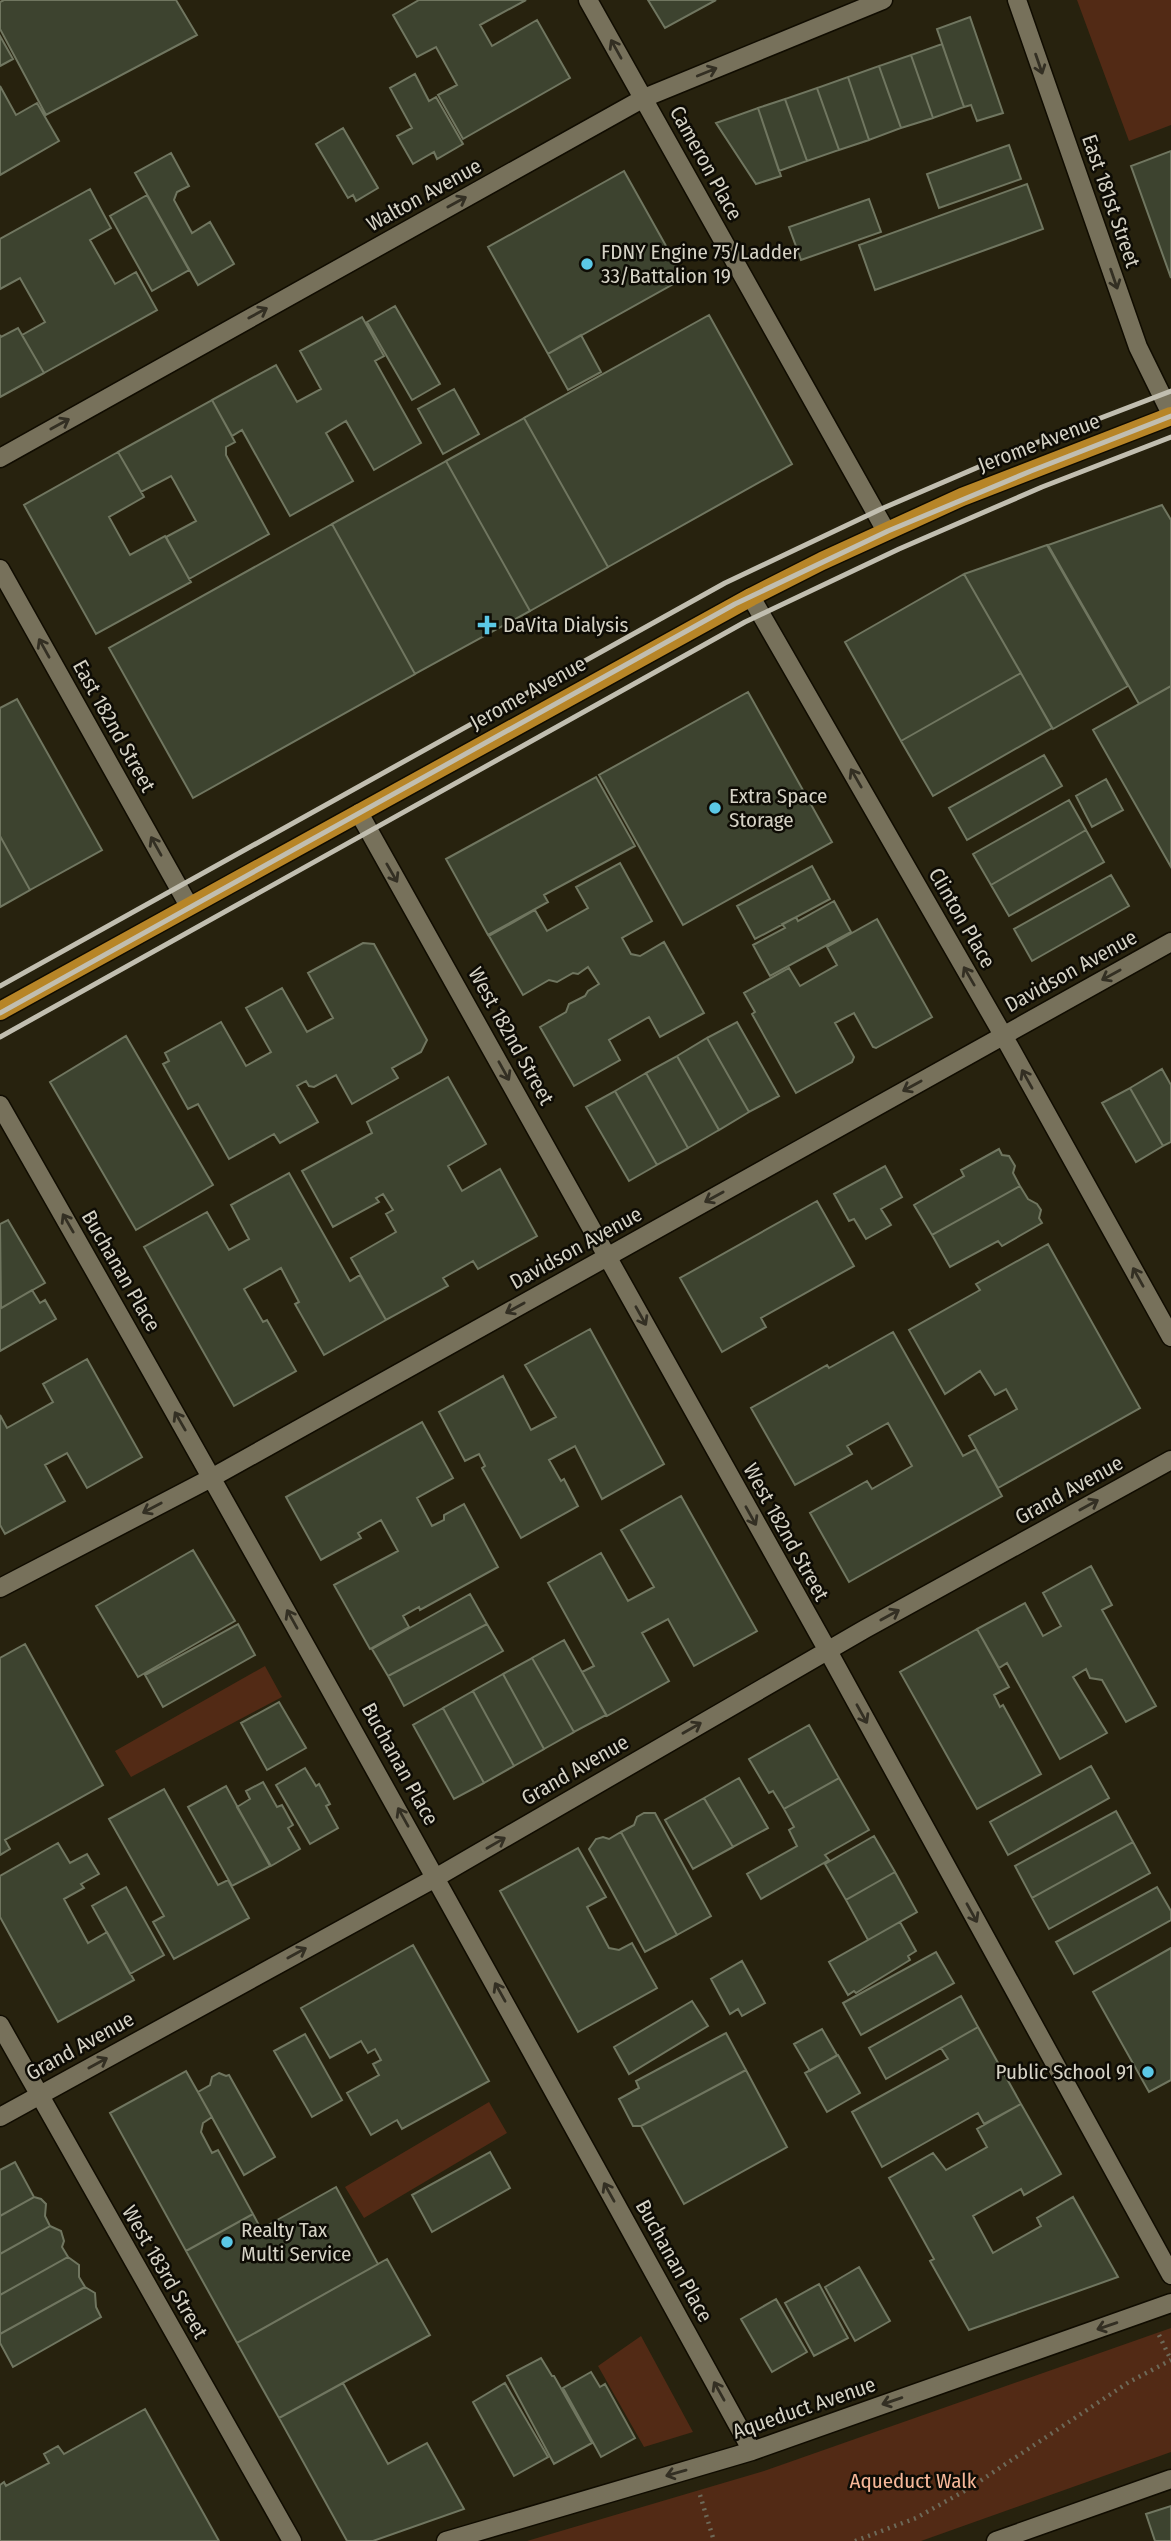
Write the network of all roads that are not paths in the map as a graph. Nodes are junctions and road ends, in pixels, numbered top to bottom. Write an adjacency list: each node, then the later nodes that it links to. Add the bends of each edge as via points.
1 (589, 0): 4 (street, Cameron Place, one-way to 1)
2 (883, 0): 4 (street, Walton Avenue, one-way to 2)
3 (1017, 0): 5 (street, East 181st Street, one-way to 5, via 1138,347)
4 (644, 98): 6 (street, Walton Avenue, one-way to 4); 7 (street, Cameron Place)
5 (1171, 415): 7 (main road, Jerome Avenue)
6 (0, 457)
7 (886, 531): 9 (main road, Jerome Avenue)
8 (0, 569): 11 (street, East 182nd Street, one-way to 8)
9 (751, 597): 10 (main road, Jerome Avenue); 14 (street, Clinton Place, one-way to 9)
10 (359, 813): 11 (main road, Jerome Avenue); 16 (street, West 182nd Street, one-way to 16)
11 (189, 906): 13 (main road, Jerome Avenue)
12 (1171, 942): 14 (street, Davidson Avenue, one-way to 14)
13 (0, 1011)
14 (1003, 1035): 16 (street, Davidson Avenue, one-way to 16); 17 (street, Clinton Place, one-way to 14)
15 (0, 1105): 19 (street, Buchanan Place, one-way to 15)
16 (608, 1256): 19 (street, Davidson Avenue, one-way to 19); 21 (street, West 182nd Street, one-way to 21)
17 (1171, 1337)
18 (1171, 1460): 21 (street, Grand Avenue, one-way to 18)
19 (213, 1477): 20 (street, Davidson Avenue, one-way to 20); 22 (street, Buchanan Place, one-way to 19)
20 (0, 1588)
21 (828, 1651): 22 (street, Grand Avenue, one-way to 21); 26 (street, West 182nd Street, one-way to 26)
22 (437, 1877): 24 (street, Grand Avenue, one-way to 22); 28 (street, Buchanan Place, one-way to 22)
23 (0, 2025): 24 (street, West 183rd Street)
24 (38, 2095): 25 (street, Grand Avenue); 30 (street, West 183rd Street)
25 (0, 2116)
26 (1171, 2275)
27 (1171, 2303): 28 (street, Aqueduct Avenue, one-way to 28)
28 (752, 2451): 31 (street, Aqueduct Avenue, one-way to 31)
29 (1171, 2479): 32 (street)
30 (292, 2541)
31 (446, 2541)
32 (996, 2541)

